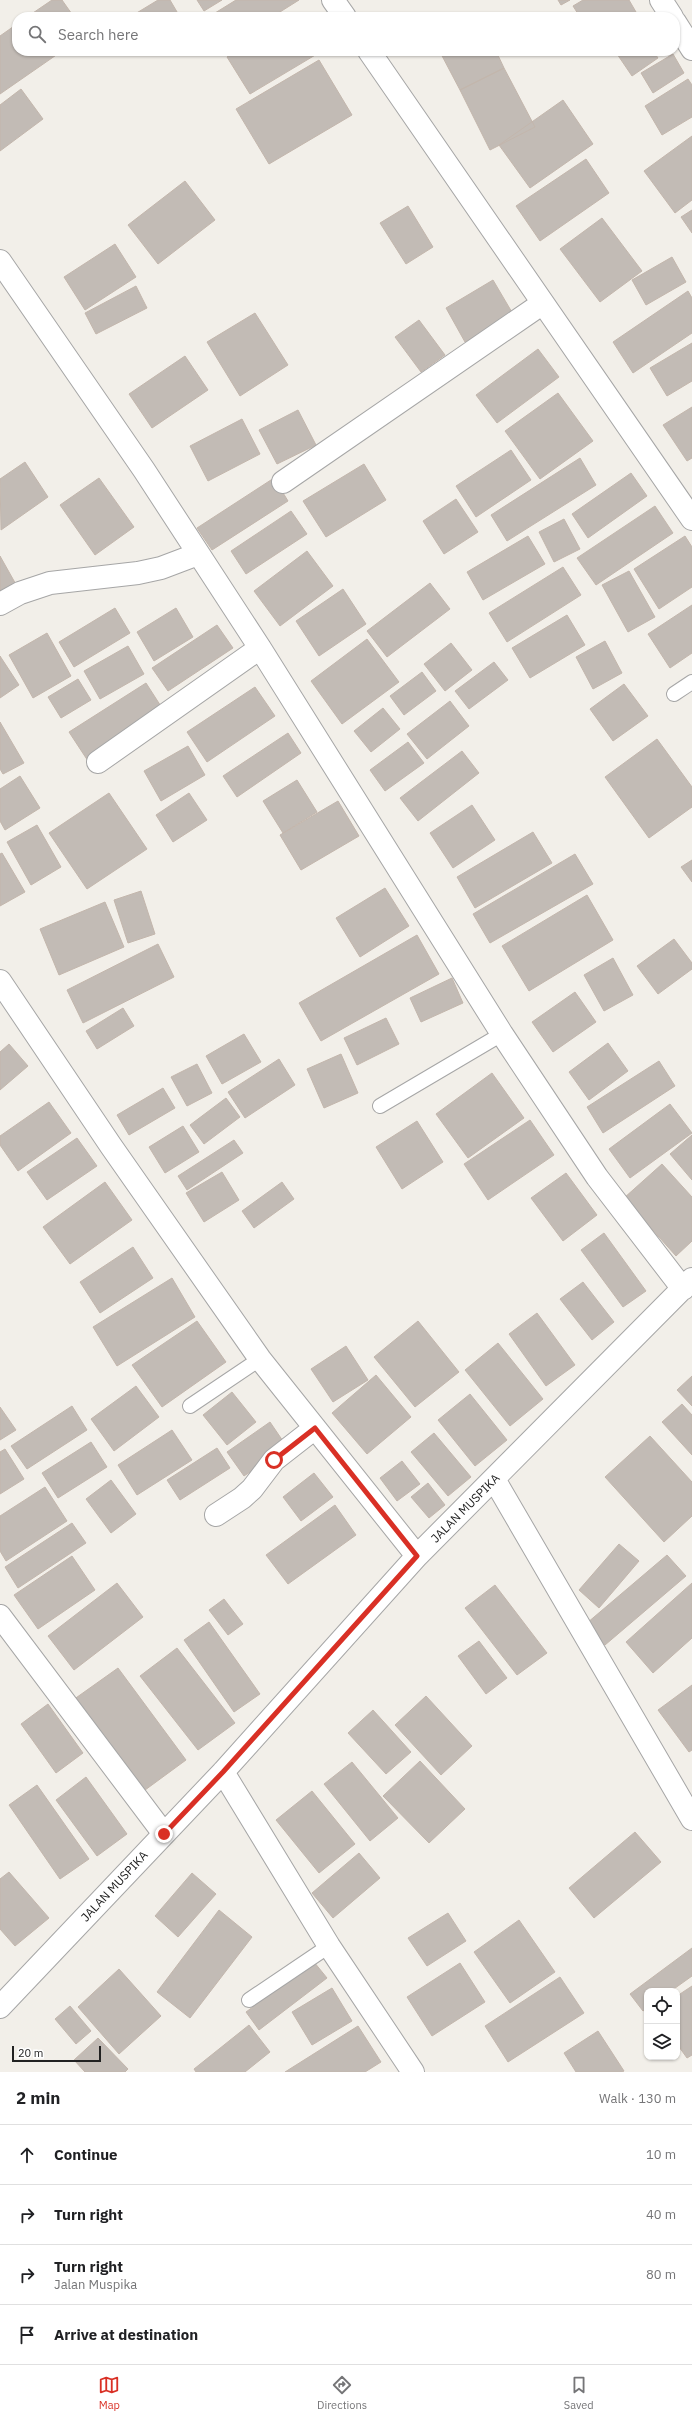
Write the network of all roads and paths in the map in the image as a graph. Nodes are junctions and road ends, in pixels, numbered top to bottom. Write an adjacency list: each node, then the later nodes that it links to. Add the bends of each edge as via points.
1 (333, 0): 3 (street)
2 (661, 0): 4 (street)
3 (341, 12)
4 (669, 12)
5 (680, 30): 6 (street)
6 (692, 49)
7 (372, 56): 9 (street)
8 (4, 276): 12 (street, via 144,470)
9 (543, 302): 10 (street); 11 (street)
10 (283, 482)
11 (692, 519)
12 (198, 554): 13 (street, via 161,568 138,573 50,583); 14 (street)
13 (0, 604)
14 (260, 648): 17 (street); 19 (street)
15 (692, 682): 16 (lane)
16 (674, 694)
17 (98, 762)
18 (0, 981): 22 (street, via 111,1146)
19 (502, 1034): 20 (lane); 21 (street, via 597,1177)
20 (380, 1106)
21 (688, 1284): 25 (street, JALAN MUSPIKA)
22 (260, 1359): 23 (lane); 24 (street)
23 (190, 1406)
24 (315, 1428): 26 (street, via 274,1460 252,1489); 27 (street)
25 (494, 1479): 27 (street, JALAN MUSPIKA); 30 (street)
26 (216, 1515)
27 (417, 1556): 29 (street, JALAN MUSPIKA)
28 (3, 1626): 31 (street)
29 (223, 1772): 31 (street, JALAN MUSPIKA); 32 (street)
30 (692, 1819)
31 (164, 1834): 34 (street, JALAN MUSPIKA)
32 (329, 1946): 33 (lane); 35 (street)
33 (249, 2000)
34 (0, 2007)
35 (414, 2072)

